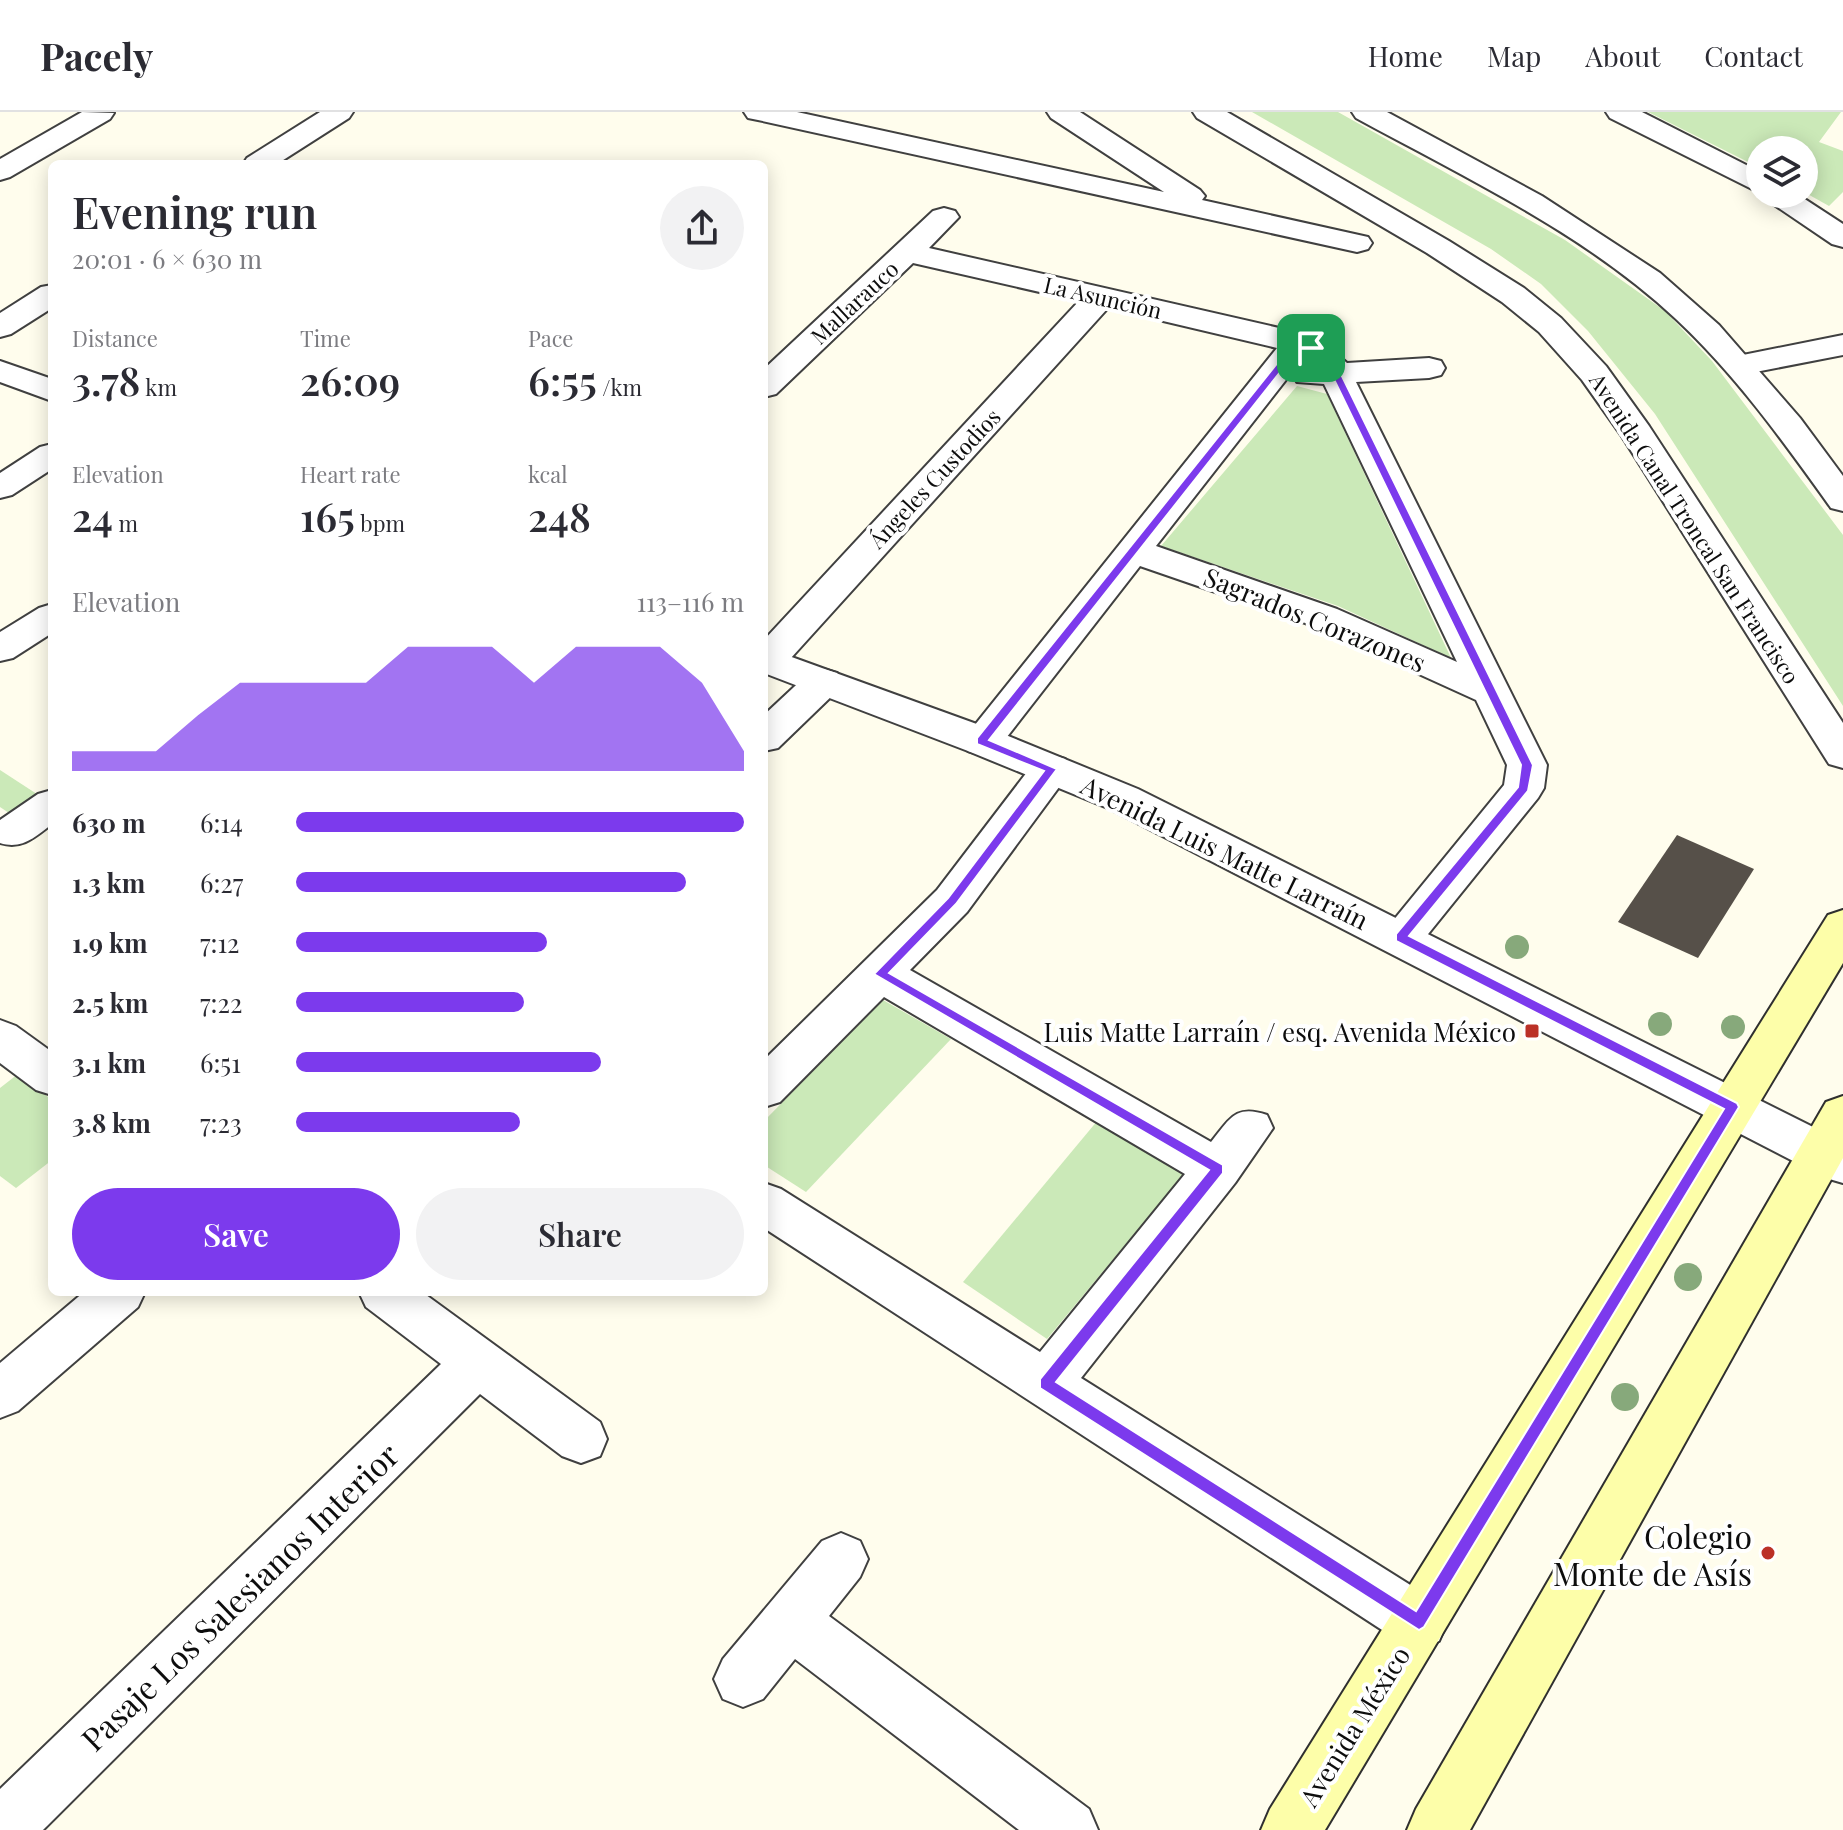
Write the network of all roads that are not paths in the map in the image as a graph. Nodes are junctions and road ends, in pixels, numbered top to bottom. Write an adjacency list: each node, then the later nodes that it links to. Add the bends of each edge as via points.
1 (339, 112): 9 (street)
2 (758, 112): 12 (street)
3 (1061, 112): 8 (street)
4 (1207, 112): 43 (street, Avenida Canal Troncal San Francisco, via 1438,247 1550,325 1594,373 1637,433)
5 (1366, 112): 24 (street, via 1606,248 1684,309)
6 (1620, 112): 11 (street)
7 (100, 113): 10 (street)
8 (1115, 145): 12 (street); 13 (street)
9 (263, 160)
10 (0, 171)
11 (1746, 177)
12 (1082, 181): 13 (street)
13 (1208, 208): 17 (street)
14 (1798, 208): 16 (street)
15 (944, 217): 18 (street, Mallarauco)
16 (1843, 238)
17 (1357, 243)
18 (907, 252): 19 (street, La Asunción); 29 (street, Mallarauco)
19 (1101, 296): 22 (street, La Asunción); 37 (street, Ángeles Custodios)
20 (48, 297): 21 (street)
21 (0, 327)
22 (1298, 343): 27 (street, via 1322,355); 28 (street)
23 (1843, 345): 24 (street)
24 (1740, 365): 33 (street)
25 (1429, 368): 27 (street)
26 (0, 371): 30 (street)
27 (1336, 373): 28 (street); 40 (street)
28 (1271, 377): 34 (street)
29 (768, 383)
30 (48, 389)
31 (48, 457): 32 (street)
32 (0, 488)
33 (1843, 500)
34 (1133, 551): 40 (street, Sagrados Corazones, via 1324,617); 42 (street)
35 (48, 619): 36 (street)
36 (0, 649)
37 (768, 657)
38 (768, 661): 39 (street, Avenida Luis Matte Larraín)
39 (823, 682): 41 (street); 42 (street, Avenida Luis Matte Larraín)
40 (1494, 693): 48 (street, via 1527,765 1524,788)
41 (768, 734)
42 (982, 741): 44 (street, Avenida Luis Matte Larraín)
43 (1843, 754)
44 (1051, 769): 48 (street, Avenida Luis Matte Larraín, via 1177,824); 49 (street, via 952,901)
45 (48, 807): 46 (street)
46 (16, 835)
47 (1843, 926): 51 (main road, Avenida México)
48 (1401, 938): 51 (street, Avenida Luis Matte Larraín)
49 (880, 974): 50 (street); 54 (street)
50 (768, 1085)
51 (1732, 1107): 53 (street, Avenida Luis Matte Larraín); 64 (main road, Avenida México)
52 (1250, 1128): 54 (street)
53 (1836, 1144): 69 (main road)
54 (1218, 1169): 59 (street)
55 (768, 1206): 59 (street)
56 (115, 1296): 60 (street)
57 (389, 1296): 58 (street)
58 (478, 1362): 61 (street); 66 (street, Pasaje Los Salesianos Interior)
59 (1045, 1384): 64 (street)
60 (0, 1395)
61 (581, 1439)
62 (841, 1559): 63 (street)
63 (791, 1622): 65 (street); 67 (street)
64 (1419, 1622): 68 (main road, Avenida México)
65 (743, 1679)
66 (1, 1830)
67 (1068, 1830)
68 (1291, 1830)
69 (1437, 1830)

